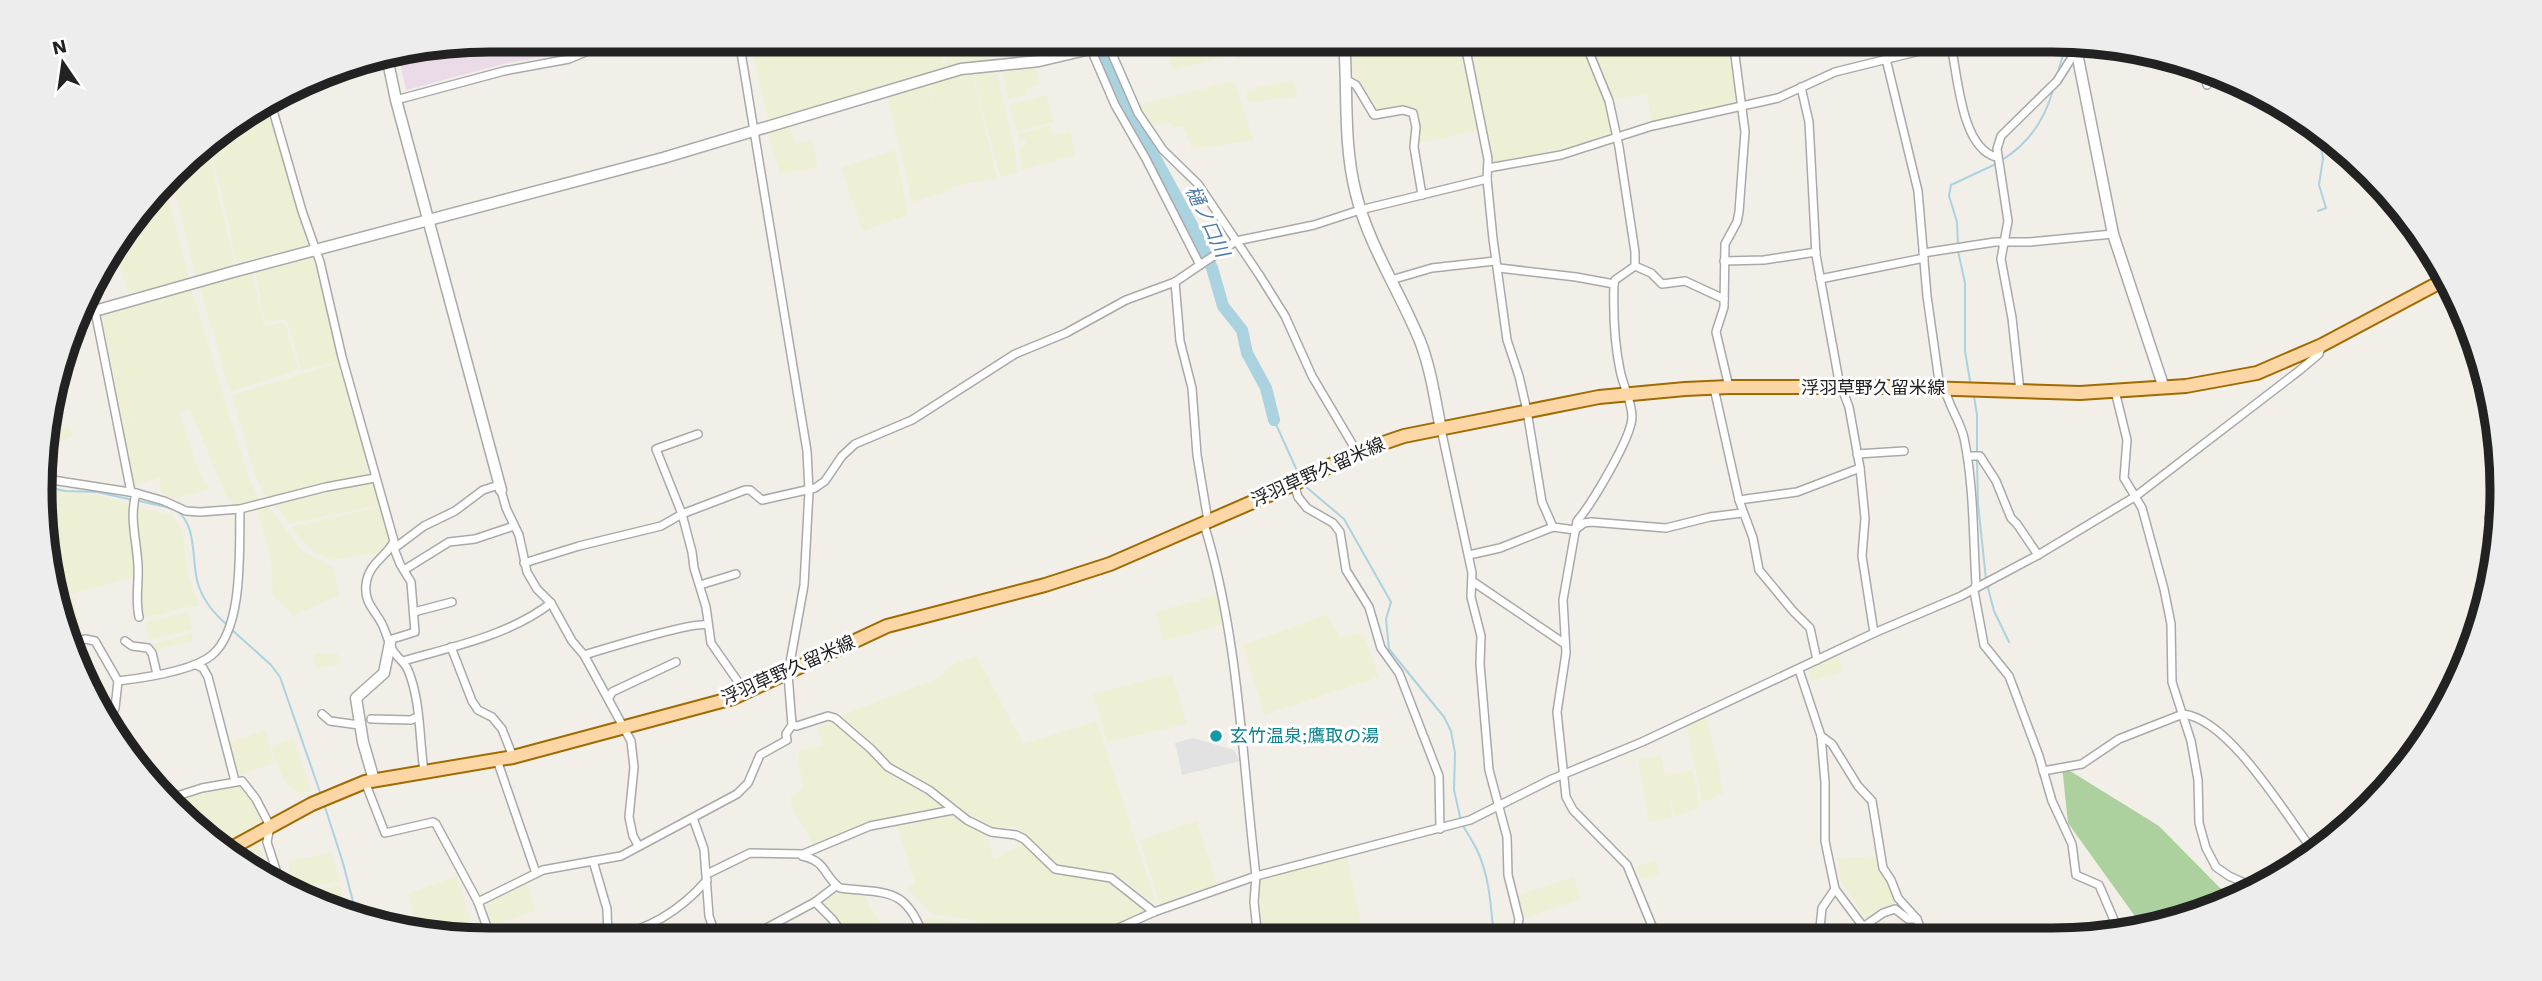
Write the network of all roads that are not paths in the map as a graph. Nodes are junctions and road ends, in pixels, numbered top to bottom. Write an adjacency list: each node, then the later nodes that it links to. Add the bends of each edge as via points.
1 (586, 52): 20 (street)
2 (741, 52): 23 (street)
3 (1069, 52): 23 (street, via 1038,61 961,69)
4 (1093, 52): 38 (street, via 1115,105)
5 (1111, 52): 32 (street, via 1138,113 1163,150 1198,184)
6 (1345, 52): 16 (street)
7 (1467, 52): 26 (street)
8 (1589, 52): 24 (street, via 1609,101)
9 (1734, 52): 21 (street)
10 (1912, 52): 14 (street)
11 (1952, 52): 25 (street, via 1966,124 1987,155)
12 (2073, 53): 25 (street, via 2057,81 2001,136)
13 (2077, 53): 31 (street)
14 (1886, 59): 19 (street, via 1835,72); 36 (street, via 1916,177)
15 (389, 65): 20 (street)
16 (1347, 80): 28 (street, via 1356,85 1374,115 1403,110 1413,113); 29 (street, via 1350,166)
17 (2206, 81): 18 (street)
18 (2207, 85)
19 (1801, 87): 21 (street); 35 (street, via 1809,122)
20 (396, 100): 30 (street)
21 (1741, 106): 24 (street); 37 (street, via 1745,131 1739,212 1724,244)
22 (273, 110): 34 (street)
23 (755, 131): 30 (street); 70 (street, via 799,397)
24 (1617, 137): 26 (street, via 1561,155); 40 (street)
25 (1997, 161): 33 (street, via 2008,221)
26 (1488, 168): 27 (street)
27 (1487, 179): 28 (street); 39 (street)
28 (1422, 195): 29 (street)
29 (1360, 210): 32 (street); 42 (street)
30 (429, 219): 34 (street); 69 (street)
31 (2113, 234): 33 (street); 52 (street)
32 (1236, 241): 38 (street); 62 (street, via 1285,316 1312,376)
33 (2003, 242): 36 (street); 55 (street, via 2001,259)
34 (315, 250): 47 (street); 66 (street)
35 (1816, 252): 37 (street); 41 (street)
36 (1924, 255): 41 (street); 54 (street)
37 (1724, 261): 46 (street)
38 (1201, 264): 43 (street)
39 (1497, 265): 42 (street, via 1432,268); 44 (street); 58 (street, via 1507,340)
40 (1635, 266): 44 (street); 46 (street, via 1662,284 1685,281)
41 (1821, 279): 51 (street)
42 (1391, 280): 59 (street, via 1426,358)
43 (1175, 282): 70 (street, via 1126,300 1015,354 912,420 855,444 825,481); 77 (street)
44 (1614, 284): 57 (street, via 1613,325)
45 (2437, 284): 49 (main road, 浮羽草野久留米線)
46 (1724, 299): 50 (street, via 1716,332)
47 (95, 311): 48 (street); 71 (street)
48 (91, 312)
49 (2322, 345): 52 (main road, 浮羽草野久留米線, via 2257,373); 72 (street, via 2319,354 2300,370)
50 (1729, 387): 51 (main road, 浮羽草野久留米線); 53 (main road, 浮羽草野久留米線)
51 (1842, 387): 54 (main road, 浮羽草野久留米線); 63 (street)
52 (2164, 387): 56 (main road, 浮羽草野久留米線)
53 (1714, 388): 57 (main road, 浮羽草野久留米線); 73 (street)
54 (1942, 388): 55 (main road, 浮羽草野久留米線); 64 (street)
55 (2020, 391): 56 (main road, 浮羽草野久留米線)
56 (2115, 391): 72 (street, via 2127,440 2124,478)
57 (1627, 394): 58 (main road, 浮羽草野久留米線); 80 (street, via 1630,427)
58 (1527, 411): 59 (main road, 浮羽草野久留米線); 79 (street, via 1542,502)
59 (1441, 429): 62 (main road, 浮羽草野久留米線); 82 (street)
60 (698, 434): 76 (street, via 656,449)
61 (1904, 451): 63 (street)
62 (1357, 452): 68 (main road, 浮羽草野久留米線)
63 (1857, 454): 65 (street)
64 (1974, 456): 83 (street, via 1996,481 2011,518); 89 (street)
65 (1860, 468): 73 (street, via 1797,492); 95 (street, via 1865,518 1862,556)
66 (375, 478): 74 (street); 81 (street)
67 (52, 480): 71 (street)
68 (1299, 481): 77 (main road, 浮羽草野久留米線); 133 (street, via 1298,497 1307,508 1340,531 1346,570 1369,607 1381,648 1399,673 1439,776)
69 (500, 487): 78 (street); 81 (street, via 483,490 455,512)
70 (809, 491): 76 (street, via 762,500 745,490); 108 (street, via 804,585)
71 (134, 494): 74 (street, via 186,511); 93 (street)
72 (2136, 496): 83 (street); 114 (street, via 2164,589 2171,624 2172,682)
73 (1739, 500): 75 (street)
74 (240, 509): 105 (street, via 230,629 213,655)
75 (1742, 513): 80 (street, via 1666,528 1591,522); 102 (street, via 1759,570 1810,628)
76 (682, 514): 84 (street, via 661,526); 88 (street)
77 (1206, 523): 108 (main road, 浮羽草野久留米線, via 1078,576 887,626); 142 (street, via 1228,622)
78 (514, 526): 84 (street); 85 (street, via 449,542)
79 (1553, 527): 80 (street); 82 (street)
80 (1575, 530): 99 (street, via 1563,600)
81 (393, 546): 85 (street); 98 (street, via 377,559 366,583 369,604)
82 (1469, 555): 87 (street)
83 (2038, 555): 89 (street)
84 (524, 563): 91 (street, via 537,589)
85 (404, 570): 92 (street, via 411,582)
86 (736, 575): 88 (street)
87 (1472, 581): 99 (street); 129 (street, via 1471,597 1481,636 1489,771)
88 (700, 585): 94 (street)
89 (1974, 591): 95 (street); 124 (street, via 1984,645 2009,676)
90 (452, 601): 92 (street)
91 (551, 603): 100 (street, via 530,617); 101 (street)
92 (414, 612): 98 (street, via 415,632)
93 (139, 617)
94 (708, 625): 101 (street, via 681,627); 110 (street, via 711,643)
95 (1874, 633): 102 (street)
96 (80, 641): 109 (street, via 95,641)
97 (125, 641): 107 (street, via 148,648)
98 (390, 641): 103 (street); 117 (street, via 384,673 356,698)
99 (1566, 643): 125 (street, via 1556,724)
100 (451, 647): 103 (street); 121 (street, via 472,701 502,729)
101 (584, 655): 111 (street)
102 (1817, 660): 106 (street)
103 (403, 661): 115 (street, via 414,687)
104 (676, 662): 111 (street, via 612,692)
105 (195, 664): 107 (street); 126 (street, via 208,677)
106 (1800, 670): 120 (street); 125 (street)
107 (157, 674): 109 (street)
108 (788, 674): 110 (main road, 浮羽草野久留米線); 118 (street)
109 (118, 681): 112 (street)
110 (747, 693): 119 (main road, 浮羽草野久留米線)
111 (609, 698): 119 (street)
112 (113, 713)
113 (322, 713): 117 (street, via 330,721)
114 (2183, 714): 124 (street, via 2119,739 2082,764); 135 (street, via 2209,725 2248,760); 143 (street, via 2198,780 2199,823 2206,848 2216,867)
115 (417, 717): 116 (street); 123 (street)
116 (371, 719)
117 (359, 725): 127 (street)
118 (792, 725): 130 (street, via 835,718 888,767); 131 (street, via 787,740 760,755 748,783 737,794)
119 (624, 728): 121 (main road, 浮羽草野久留米線); 134 (street, via 634,751 629,817)
120 (1821, 736): 145 (street, via 1825,841); 149 (street, via 1832,744 1857,786 1872,801 1882,868 1898,898)
121 (513, 757): 122 (main road, 浮羽草野久留米線)
122 (497, 760): 123 (main road, 浮羽草野久留米線); 140 (street)
123 (424, 771): 127 (main road, 浮羽草野久留米線)
124 (2043, 771): 150 (street, via 2072,844 2076,875 2099,886)
125 (1564, 774): 129 (street); 162 (street, via 1566,797 1573,810 1628,865)
126 (235, 781): 128 (street); 132 (street, via 248,788)
127 (370, 781): 132 (main road, 浮羽草野久留米線); 146 (street, via 385,833 436,824)
128 (178, 797)
129 (1498, 807): 133 (street); 161 (street, via 1507,837)
130 (954, 810): 137 (street, via 870,826); 148 (street, via 990,832 1024,839 1055,869 1111,878)
131 (693, 818): 134 (street); 141 (street)
132 (270, 826): 136 (main road, 浮羽草野久留米線); 139 (street, via 267,842)
133 (1440, 829): 142 (street)
134 (638, 845): 138 (street, via 621,856)
135 (2309, 845)
136 (235, 846)
137 (795, 854): 141 (street, via 750,853); 144 (street, via 822,864)
138 (593, 861): 140 (street); 153 (street)
139 (277, 873)
140 (536, 873): 146 (street)
141 (707, 876): 154 (street, via 697,891 663,919); 155 (street)
142 (1256, 876): 148 (street); 160 (street)
143 (2245, 883)
144 (836, 886): 147 (street); 158 (street, via 894,894 914,913)
145 (1835, 889): 151 (street); 163 (street, via 1822,908)
146 (478, 902): 152 (street)
147 (815, 902): 156 (street); 157 (street)
148 (1154, 912): 159 (street)
149 (1917, 919): 151 (street, via 1908,919 1895,909); 164 (street)
150 (2116, 924)
151 (1863, 927)
152 (487, 928)
153 (608, 928)
154 (643, 928)
155 (713, 928)
156 (766, 928)
157 (838, 928)
158 (920, 928)
159 (1118, 928)
160 (1257, 928)
161 (1517, 928)
162 (1653, 928)
163 (1820, 928)
164 (1920, 928)

